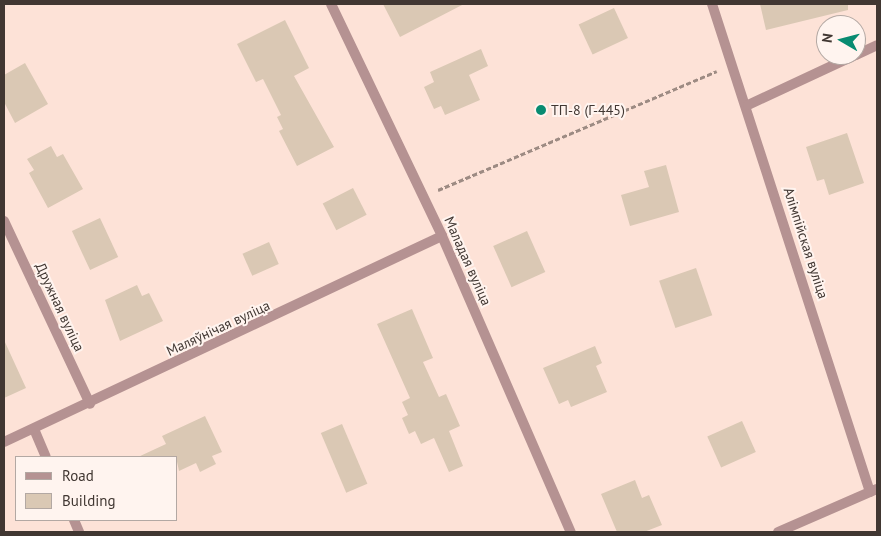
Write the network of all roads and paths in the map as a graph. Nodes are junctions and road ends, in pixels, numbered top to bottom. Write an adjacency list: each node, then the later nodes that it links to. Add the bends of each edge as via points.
1 (331, 4): 6 (street, Маладая вуліца)
2 (712, 4): 3 (street, Алімпійская вуліца)
3 (733, 64): 5 (street, Алімпійская вуліца); 6 (path)
4 (834, 65): 5 (street)
5 (748, 105): 13 (street, Алімпійская вуліца)
6 (423, 196): 8 (street, Маладая вуліца)
7 (4, 221): 9 (street, Дружная вуліца)
8 (442, 236): 9 (street, Маляўнічая вуліца); 14 (street, Маладая вуліца)
9 (90, 404): 10 (street, Маляўнічая вуліца)
10 (34, 429): 11 (street, Маляўнічая вуліца); 12 (street)
11 (4, 442)
12 (46, 456)
13 (874, 491): 15 (street)
14 (571, 532)
15 (778, 532)

